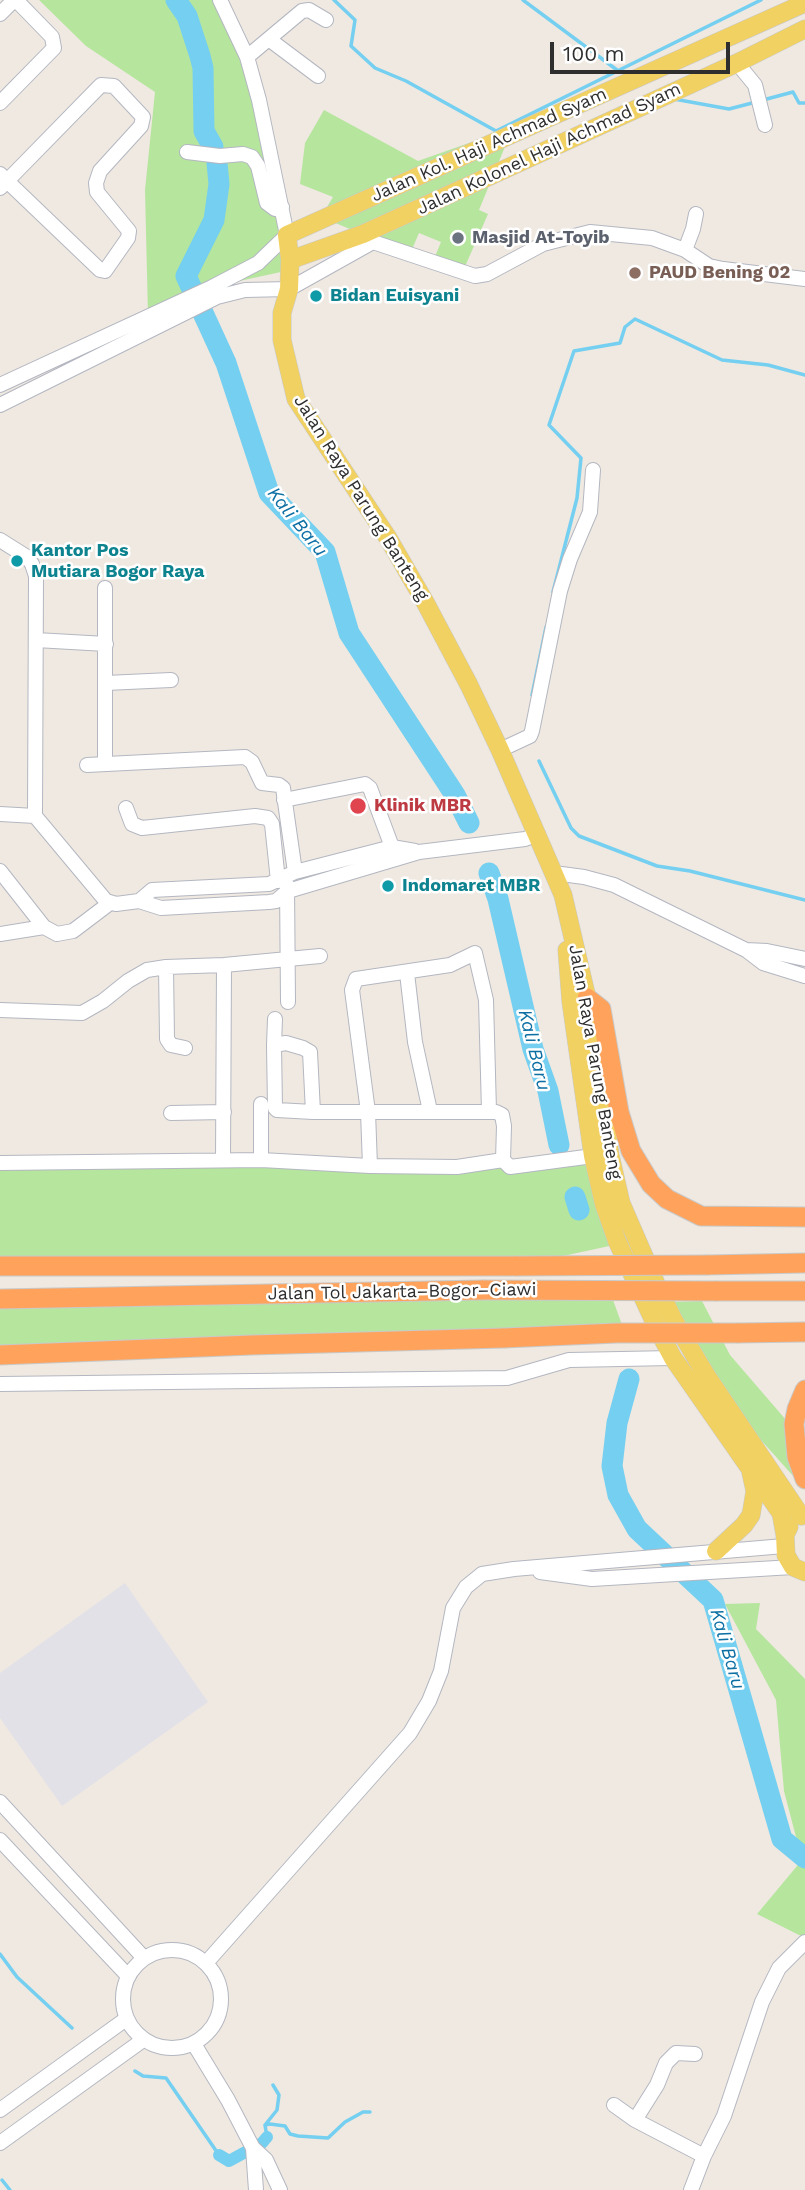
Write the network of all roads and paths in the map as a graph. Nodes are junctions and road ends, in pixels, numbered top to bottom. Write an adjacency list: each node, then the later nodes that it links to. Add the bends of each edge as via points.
1 (15, 0): 4 (street); 11 (street, via 51,37 54,48)
2 (220, 0): 8 (street, Jalan Raya Parung Banteng)
3 (805, 3): 17 (main road, Jalan Kol. Haji Achmad Syam)
4 (0, 15)
5 (326, 20): 7 (street, via 302,11)
6 (805, 29): 9 (main road, Jalan Kolonel Haji Achmad Syam)
7 (270, 40): 8 (street); 10 (street)
8 (247, 57): 15 (street, Jalan Raya Parung Banteng)
9 (737, 63): 12 (street, via 755,85); 18 (main road, Jalan Kolonel Haji Achmad Syam)
10 (318, 76)
11 (0, 103)
12 (765, 125)
13 (187, 152): 15 (street, via 252,157 267,203 275,209)
14 (2, 181): 14 (street, via 101,85 114,86 142,115 141,126 96,180 97,192 130,231 106,270 100,270)
15 (282, 207): 17 (street, Jalan Raya Parung Banteng)
16 (696, 214): 19 (street)
17 (287, 234): 20 (main road, Jalan Raya Parung Banteng); 23 (street, via 258,263)
18 (368, 238): 19 (street, via 481,276 543,244 590,232 652,238); 20 (main road, Jalan Kolonel Haji Achmad Syam); 22 (street)
19 (685, 250): 21 (street, via 709,266)
20 (290, 260): 22 (main road, Jalan Raya Parung Banteng)
21 (805, 279)
22 (289, 289): 23 (street); 36 (main road, Jalan Raya Parung Banteng, via 282,313 282,340 296,399 406,568)
23 (215, 292): 24 (street)
24 (180, 309): 25 (street); 27 (street)
25 (27, 373): 26 (street); 27 (street)
26 (0, 385)
27 (34, 390): 28 (street)
28 (0, 405)
29 (593, 470): 36 (street, via 590,512 560,592 532,732)
30 (0, 540): 32 (street, via 27,557 34,570)
31 (104, 588): 33 (street)
32 (36, 640): 33 (street); 42 (street)
33 (106, 644): 35 (street)
34 (171, 680): 35 (street)
35 (106, 683): 37 (street)
36 (500, 750): 43 (main road, Jalan Raya Parung Banteng)
37 (105, 763): 38 (street); 39 (street, via 245,757 262,783 283,788)
38 (87, 765)
39 (284, 800): 44 (street, via 365,784); 47 (street)
40 (126, 808): 47 (street, via 132,824 142,828 268,818)
41 (0, 814): 42 (street)
42 (36, 817): 48 (street)
43 (531, 836): 44 (street); 46 (main road, Jalan Raya Parung Banteng)
44 (394, 853): 47 (street)
45 (0, 871): 49 (street)
46 (554, 873): 51 (street, via 614,885); 59 (main road, Jalan Raya Parung Banteng, via 563,895)
47 (287, 880): 48 (street, via 276,901 269,902 161,908 139,901); 54 (street)
48 (110, 903): 49 (street, via 67,933)
49 (44, 927): 50 (street)
50 (0, 934)
51 (746, 950): 53 (street); 58 (street, via 763,963)
52 (320, 956): 54 (street)
53 (805, 959)
54 (288, 960): 55 (street); 60 (street)
55 (225, 965): 56 (street); 68 (street)
56 (166, 967): 61 (street, via 147,970 82,1013); 64 (street, via 167,1039 171,1045)
57 (407, 973): 66 (street); 67 (street, via 450,965 475,953 486,1000); 70 (street, via 356,979 353,984)
58 (805, 976)
59 (579, 1000): 72 (main road, Jalan Raya Parung Banteng); 78 (highway, via 601,1009 619,1112 631,1151 651,1184 667,1199 701,1216); 90 (main road, Jalan Raya Parung Banteng, via 621,1203 673,1319)
60 (288, 1002)
61 (0, 1010)
62 (275, 1018): 63 (street)
63 (274, 1045): 69 (street, via 286,1043 310,1052); 69 (street, via 275,1108)
64 (185, 1048)
65 (261, 1104): 74 (street)
66 (430, 1111): 67 (street); 70 (street)
67 (489, 1111): 76 (street, via 502,1115)
68 (224, 1112): 71 (street); 73 (street)
69 (313, 1112): 70 (street)
70 (368, 1112): 77 (street)
71 (170, 1113)
72 (587, 1157): 76 (street); 85 (main road, Jalan Raya Parung Banteng, via 617,1241)
73 (223, 1160): 74 (street); 75 (street)
74 (261, 1160): 77 (street)
75 (0, 1163)
76 (507, 1163): 77 (street)
77 (370, 1166)
78 (805, 1217)
79 (805, 1263): 80 (highway, Jalan Tol Jakarta–Bogor–Ciawi, bridge)
80 (0, 1266)
81 (805, 1291): 82 (highway, Jalan Tol Jakarta–Bogor–Ciawi, bridge, via 483,1290)
82 (0, 1299)
83 (805, 1332): 84 (highway, bridge, via 617,1333)
84 (0, 1355)
85 (673, 1358): 86 (street, via 569,1360 507,1378); 88 (main road, Jalan Raya Parung Banteng)
86 (0, 1384)
87 (805, 1390): 89 (highway, via 794,1424 797,1457)
88 (749, 1465): 91 (main road, Jalan Raya Parung Banteng, via 781,1513); 92 (main road, via 755,1491 751,1515)
89 (805, 1479)
90 (803, 1515): 91 (main road, via 790,1525)
91 (785, 1541): 92 (street); 94 (main road, Jalan Raya Parung Banteng)
92 (709, 1552): 93 (street)
93 (514, 1569): 94 (street, via 592,1580); 99 (street, via 482,1574 466,1587 453,1608 441,1671 410,1733)
94 (799, 1569)
95 (0, 1802): 98 (street)
96 (0, 1840): 100 (street)
97 (805, 1942): 110 (street, via 779,1968 762,2002 724,2116)
98 (144, 1958): 99 (street, via 178,1950); 100 (street)
99 (206, 1963): 103 (street, via 221,2000 214,2025)
100 (128, 1976): 101 (street, via 122,2005)
101 (126, 2019): 102 (street); 106 (street)
102 (143, 2040): 103 (street, via 168,2049); 108 (street)
103 (194, 2044): 109 (street)
104 (695, 2054): 107 (street, via 676,2053 666,2063)
105 (614, 2105): 107 (street)
106 (0, 2110)
107 (635, 2120): 110 (street)
108 (0, 2143)
109 (253, 2148): 111 (street); 112 (street, via 266,2160)
110 (704, 2156): 113 (street)
111 (256, 2190)
112 (280, 2190)
113 (691, 2190)

